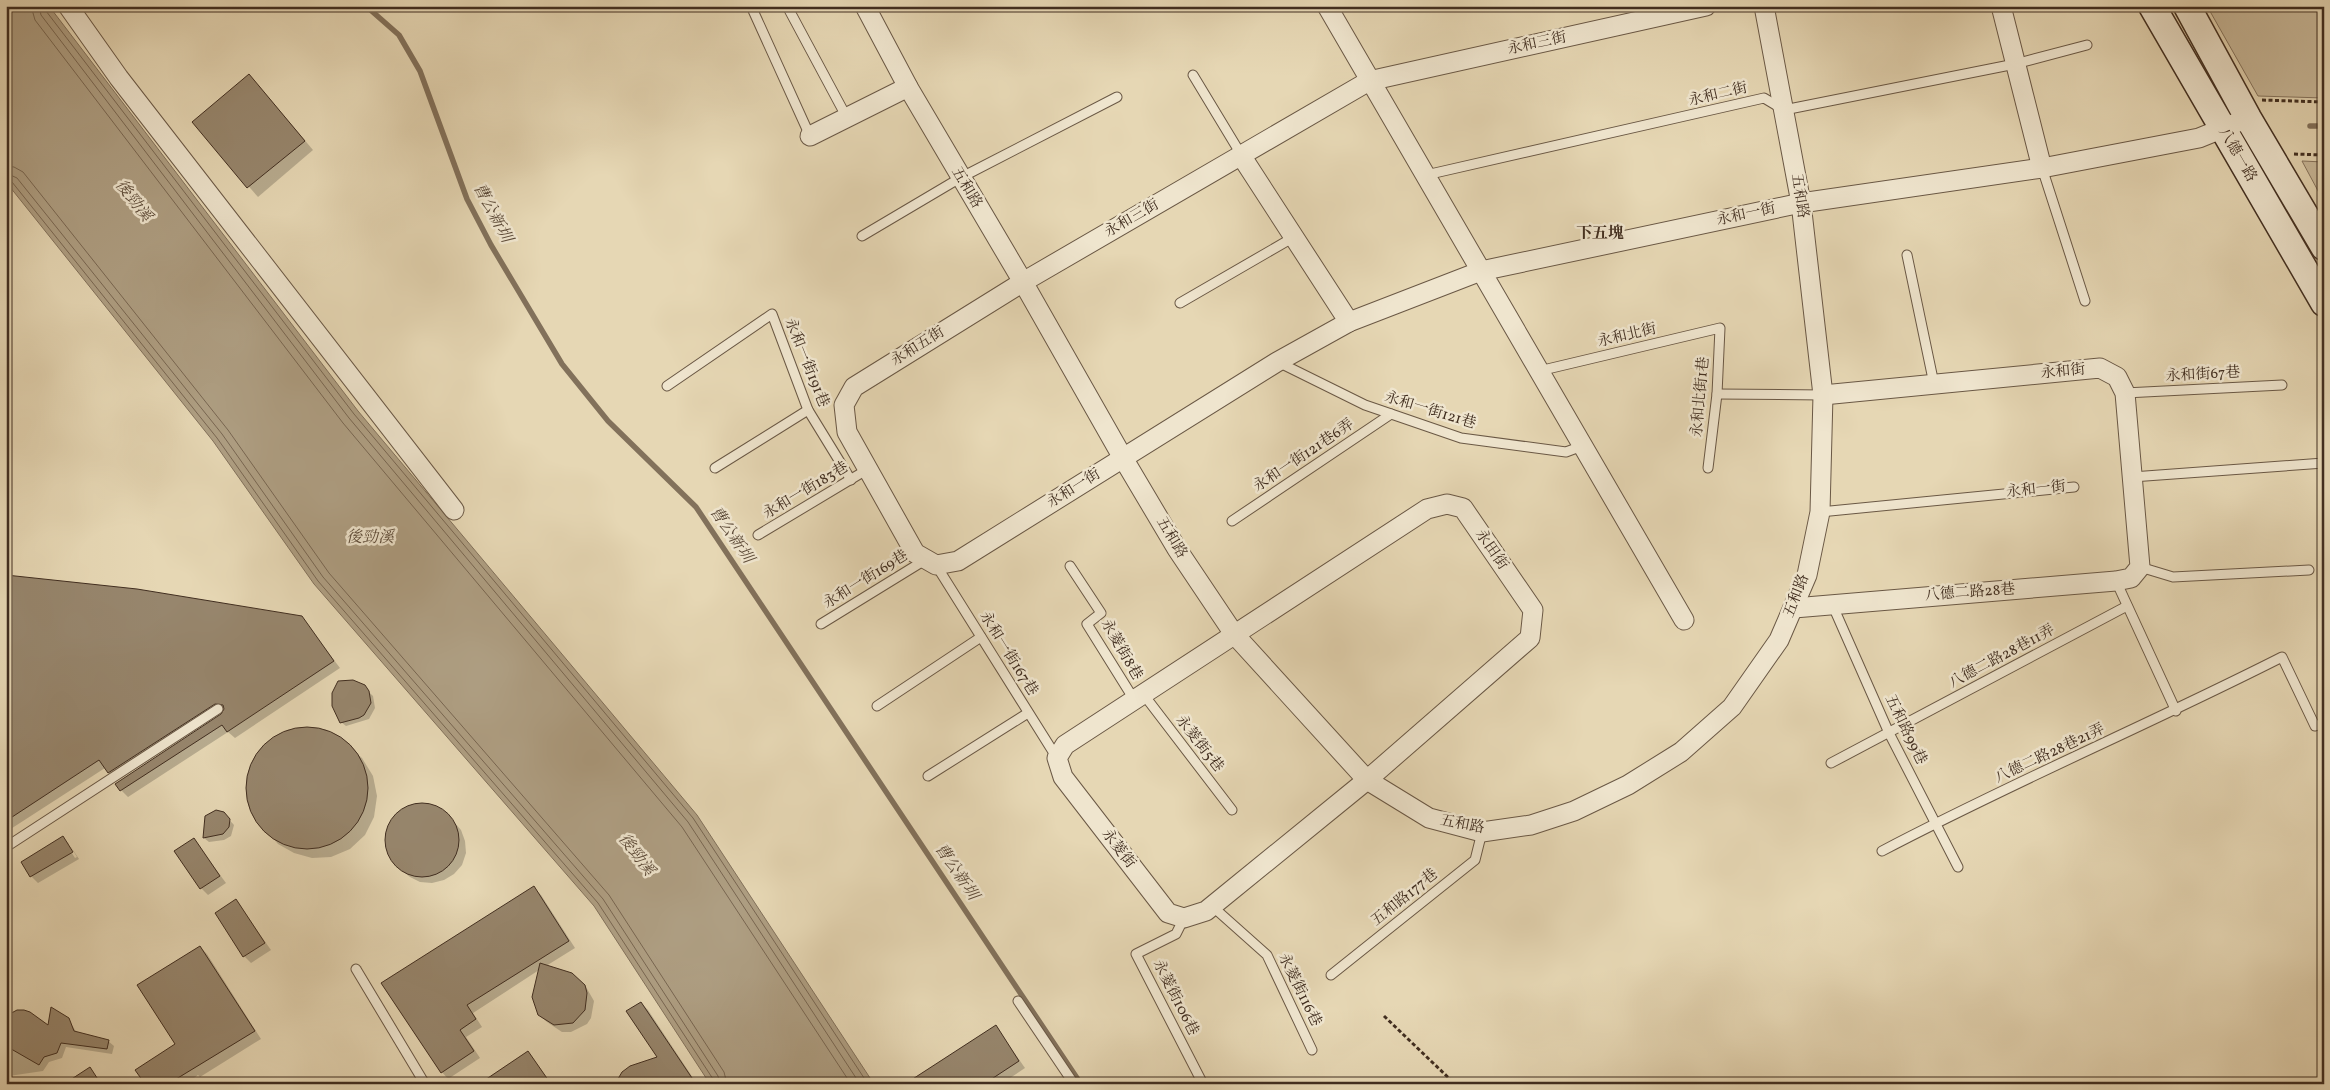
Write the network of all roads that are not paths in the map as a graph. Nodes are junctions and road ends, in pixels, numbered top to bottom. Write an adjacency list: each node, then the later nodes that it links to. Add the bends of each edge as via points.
1 (68, 6): 57 (street, via 118,78)
2 (750, 6): 21 (lane)
3 (787, 6): 19 (lane)
4 (865, 6): 15 (street, 五和路)
5 (1326, 6): 14 (street)
6 (1706, 6): 14 (street, 永和三街)
7 (1764, 6): 18 (street, 五和路)
8 (2001, 6): 12 (street)
9 (2152, 6): 20 (street, 八德一路)
10 (2187, 6): 17 (street, 八德一路)
11 (2087, 45): 12 (lane)
12 (2015, 64): 18 (lane); 23 (street)
13 (1193, 75): 22 (lane)
14 (1369, 81): 22 (street, 永和三街); 24 (street)
15 (908, 87): 19 (street); 25 (street, 五和路)
16 (1117, 98): 25 (lane)
17 (2243, 109): 20 (street, 永和一街); 29 (street, 八德一路)
18 (1784, 110): 24 (lane, 永和二街, via 1764,98); 26 (street, 五和路)
19 (846, 116): 21 (street)
20 (2223, 130): 23 (street, 永和一街, via 2199,138); 35 (street, 八德一路)
21 (810, 136)
22 (1242, 157): 28 (street); 32 (street, 永和三街)
23 (2042, 168): 26 (street, 永和一街); 33 (lane)
24 (1426, 175): 31 (street)
25 (960, 178): 27 (lane); 32 (street, 五和路)
26 (1801, 203): 31 (street, 永和一街); 45 (street, 五和路)
27 (862, 236)
28 (1294, 237): 34 (lane); 36 (street)
29 (2324, 247)
30 (1907, 255): 40 (lane)
31 (1481, 271): 36 (street, 永和一街); 39 (street)
32 (1023, 282): 49 (street, 五和路); 53 (street, 永和五街, via 854,387 844,405 847,432)
33 (2086, 301)
34 (1180, 303)
35 (2324, 303)
36 (1348, 322): 38 (street, 永和一街)
37 (1720, 328): 39 (lane, 永和北街); 44 (lane, 永和北街1巷)
38 (1278, 362): 47 (lane, 永和一街121巷, via 1365,405); 49 (street, 永和一街)
39 (1539, 371): 48 (street)
40 (1934, 384): 43 (street, 永和街, via 2100,368 2117,377); 45 (street, 永和街)
41 (2282, 385): 43 (lane, 永和街67巷)
42 (666, 386): 46 (lane, 永和一街191巷, via 772,314)
43 (2125, 393): 54 (street)
44 (1717, 394): 45 (lane); 52 (lane, 永和北街1巷)
45 (1823, 395): 58 (street, 五和路)
46 (808, 410): 51 (lane); 55 (lane, 永和一街191巷)
47 (1391, 414): 48 (lane, 永和一街121巷, via 1462,438 1566,452); 59 (lane, 永和一街121巷6弄)
48 (1582, 446): 69 (street)
49 (1123, 458): 61 (street, 永和一街, via 958,560); 71 (street, 五和路, via 1177,549)
50 (2324, 463): 54 (lane)
51 (715, 468)
52 (1708, 468)
53 (868, 469): 55 (lane, 永和一街183巷); 61 (street, via 915,553)
54 (2132, 477): 63 (street)
55 (851, 480): 60 (lane, 永和一街183巷)
56 (2074, 487): 58 (lane, 永和一街)
57 (454, 510)
58 (1820, 512): 68 (street, 五和路, via 1807,575)
59 (1232, 520)
60 (758, 536)
61 (931, 562): 70 (lane, 永和一街169巷); 72 (lane, 永和一街167巷)
62 (1070, 566): 73 (lane, 永菱街8巷, via 1101,613 1087,624)
63 (2140, 567): 64 (lane, via 2173,577); 65 (street, 八德二路28巷, via 2131,578)
64 (2309, 570)
65 (2116, 581): 66 (street, 八德二路28巷); 67 (lane)
66 (1832, 603): 68 (street, 八德二路28巷); 79 (lane, 五和路99巷)
67 (2127, 606): 76 (lane); 79 (lane, 八德二路28巷11弄)
68 (1794, 608): 86 (street, 五和路, via 1779,640 1732,708 1681,752 1628,785 1574,811 1531,825)
69 (1684, 620)
70 (821, 624)
71 (1234, 634): 73 (street); 83 (street, 五和路); 83 (street, 永田街, via 1427,509 1446,504 1463,508 1533,610 1530,638)
72 (982, 637): 74 (lane); 77 (lane, 永和一街167巷)
73 (1140, 698): 80 (street, via 1065,745); 84 (lane, 永菱街5巷)
74 (878, 706)
75 (218, 709): 87 (lane)
76 (2176, 710): 78 (lane, 八德二路28巷21弄, via 2282,657 2315,726); 85 (lane, 八德二路28巷21弄)
77 (1028, 712): 80 (lane, 永和一街167巷); 82 (lane)
78 (2324, 723)
79 (1889, 733): 81 (lane, 八德二路28巷11弄); 85 (lane, 五和路99巷)
80 (1057, 758): 91 (street, 永菱街, via 1063,777 1168,913)
81 (1831, 763)
82 (928, 776)
83 (1367, 780): 86 (street, 五和路, via 1429,818); 90 (street)
84 (1232, 810)
85 (1936, 823): 88 (lane, 八德二路28巷21弄); 89 (lane, 五和路99巷)
86 (1482, 832): 93 (lane, 五和路177巷, via 1475,860)
87 (6, 847)
88 (1882, 851)
89 (1958, 867)
90 (1212, 906): 91 (street); 95 (lane, 永菱街116巷, via 1267,955)
91 (1184, 918): 98 (lane, 永菱街106巷, via 1176,934 1136,954)
92 (356, 970): 96 (lane)
93 (1331, 975)
94 (1018, 1001): 97 (lane)
95 (1312, 1050)
96 (425, 1084)
97 (1074, 1084)
98 (1203, 1084)

